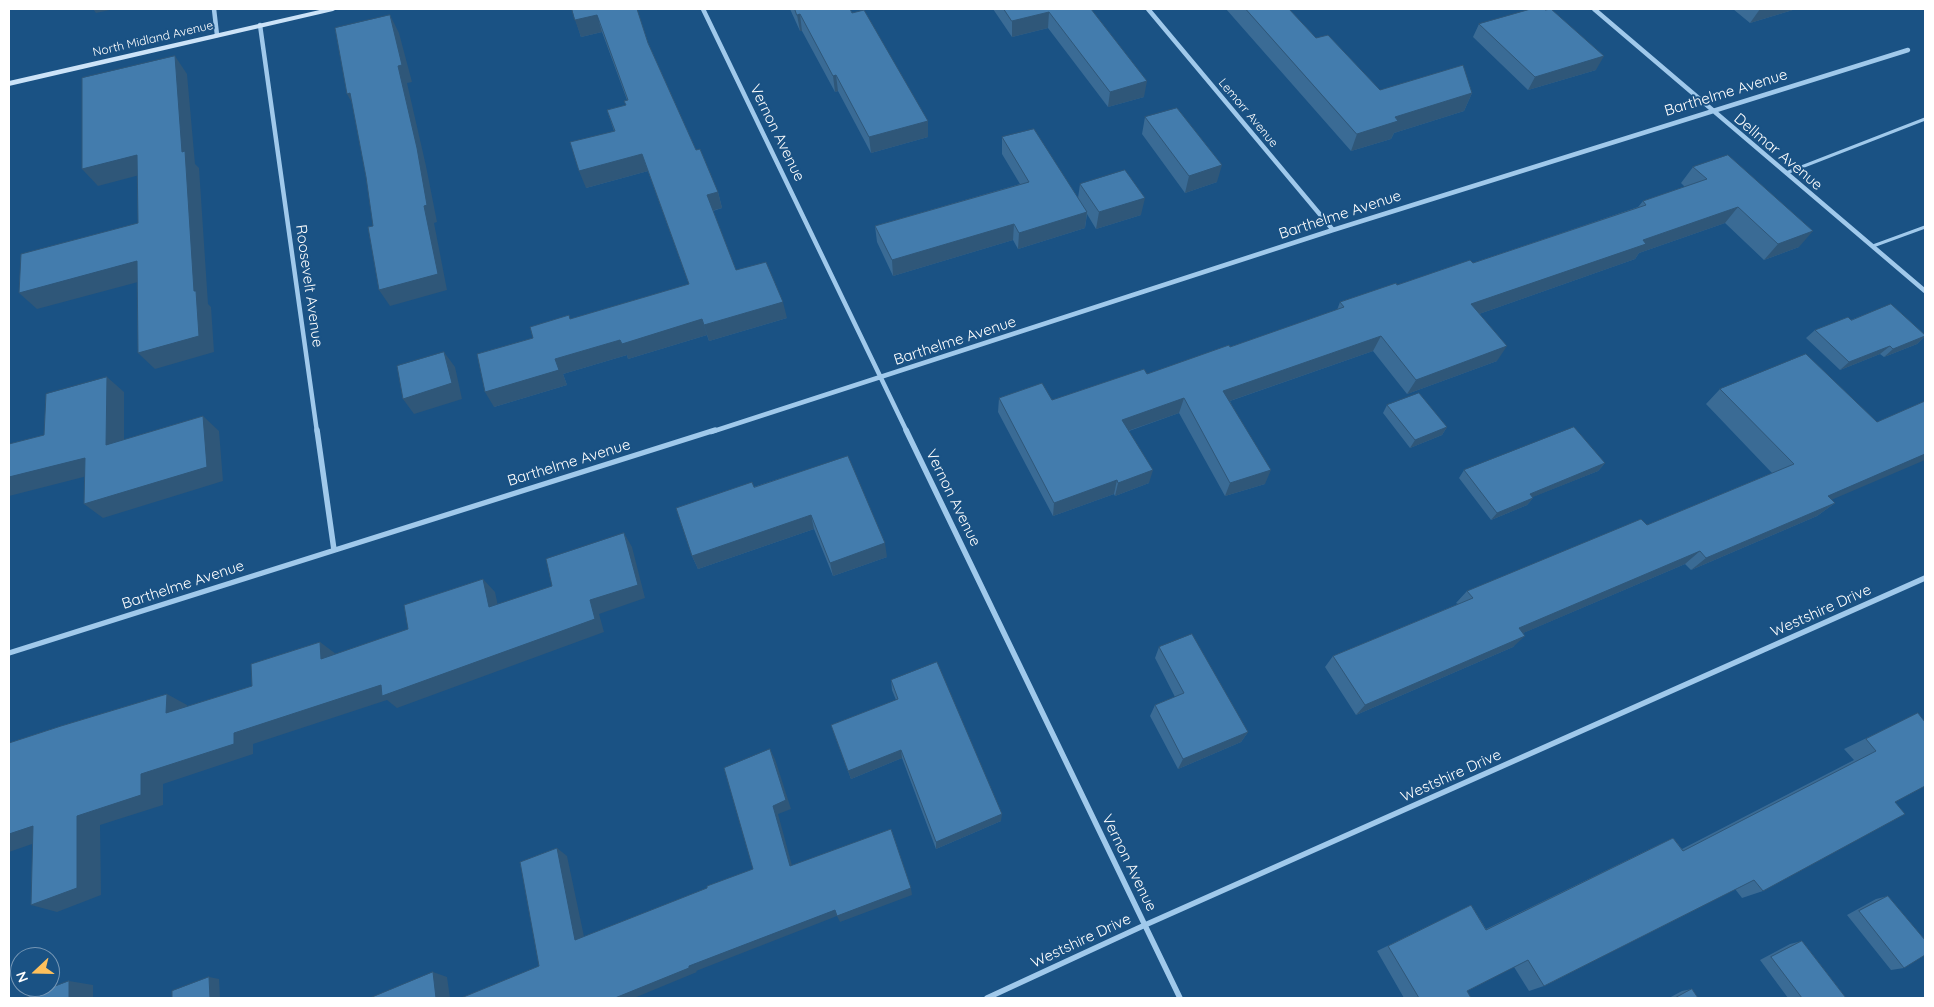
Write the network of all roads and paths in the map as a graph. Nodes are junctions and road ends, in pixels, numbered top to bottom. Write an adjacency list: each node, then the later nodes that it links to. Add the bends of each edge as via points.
1 (214, 9): 7 (street)
2 (333, 9): 6 (street, North Midland Avenue)
3 (703, 9): 17 (street, Vernon Avenue)
4 (1148, 9): 14 (street, Lemorr Avenue)
5 (1594, 9): 10 (street, Dellmar Avenue)
6 (260, 25): 7 (street, North Midland Avenue); 18 (street, Roosevelt Avenue)
7 (217, 35): 9 (street, North Midland Avenue)
8 (1908, 50): 10 (street, Barthelme Avenue)
9 (9, 84)
10 (1712, 111): 12 (street, Dellmar Avenue); 14 (street, Barthelme Avenue)
11 (1925, 119): 12 (lane)
12 (1786, 173): 15 (street, Dellmar Avenue)
13 (1925, 228): 15 (lane)
14 (1334, 230): 17 (street, Barthelme Avenue)
15 (1873, 246): 16 (street, Dellmar Avenue)
16 (1925, 291)
17 (881, 378): 18 (street, Barthelme Avenue); 21 (street, Vernon Avenue)
18 (334, 550): 20 (street, Barthelme Avenue)
19 (1925, 578): 21 (street, Westshire Drive)
20 (9, 653)
21 (1145, 926): 22 (street, Westshire Drive); 23 (street, Vernon Avenue)
22 (987, 998)
23 (1180, 998)

